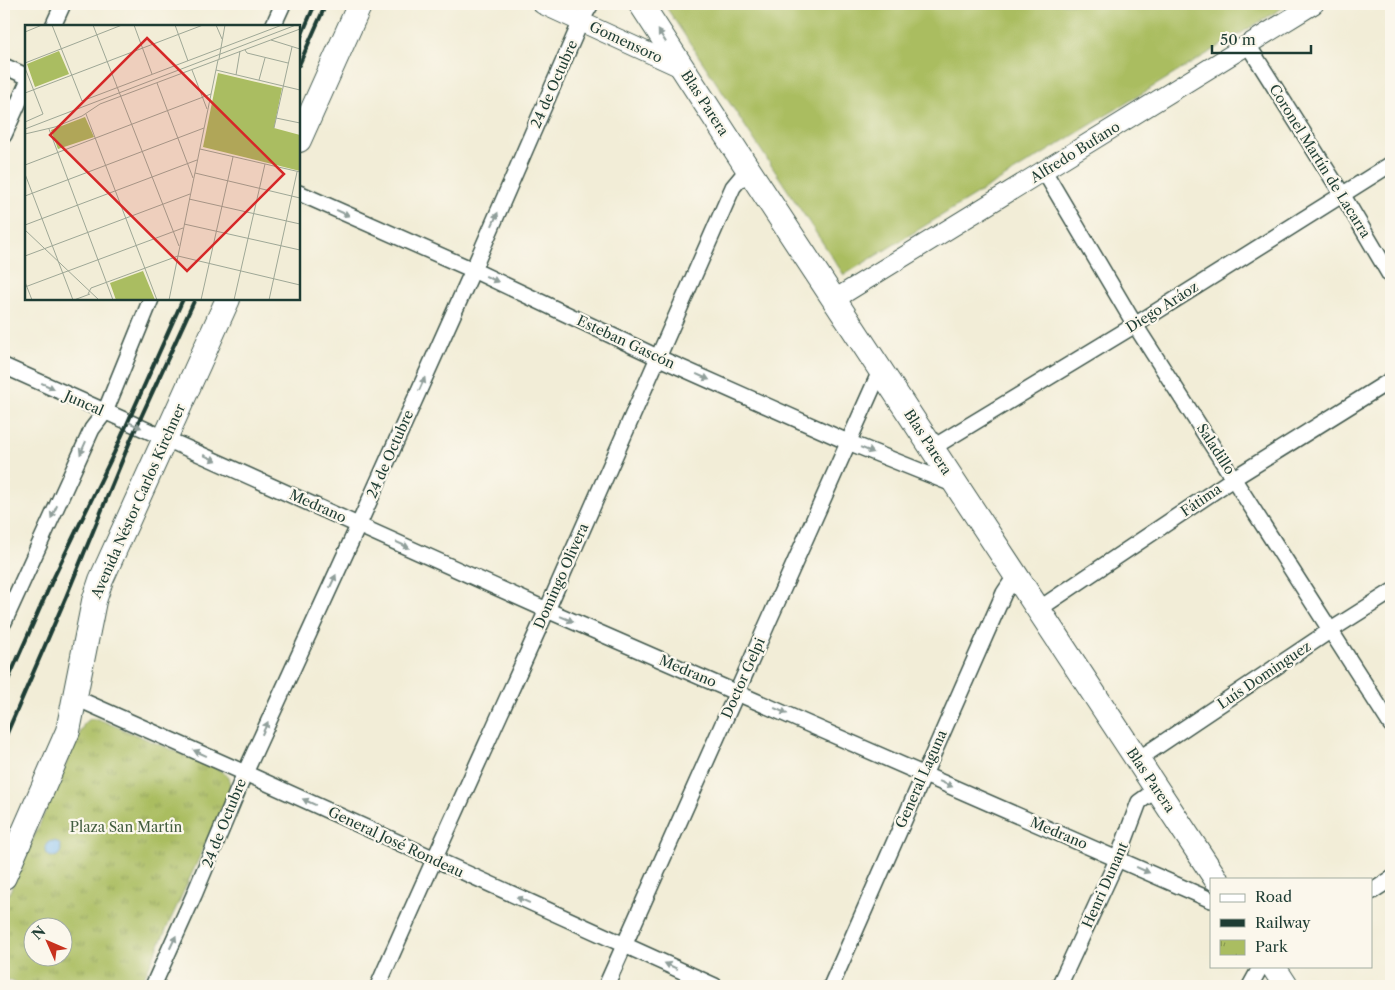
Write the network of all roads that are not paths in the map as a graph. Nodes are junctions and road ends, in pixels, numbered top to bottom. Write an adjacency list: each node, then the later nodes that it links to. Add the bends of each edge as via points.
1 (63, 4): 9 (street)
2 (283, 4): 10 (street)
3 (360, 4): 17 (main road)
4 (542, 4): 8 (street, Gomensoro)
5 (591, 4): 8 (street, 24 de Octubre)
6 (641, 4): 13 (main road, Blas Parera, one-way to 6)
7 (1314, 4): 11 (street, Alfredo Bufano)
8 (581, 21): 13 (street, Gomensoro); 23 (street, 24 de Octubre, one-way to 8)
9 (53, 25)
10 (273, 25)
11 (1248, 45): 20 (street, Alfredo Bufano); 22 (street, Coronel Martín de Lacarra)
12 (4, 66): 14 (street)
13 (682, 68): 19 (main road, Blas Parera)
14 (25, 76)
15 (25, 88): 16 (street)
16 (4, 135)
17 (300, 138)
18 (1391, 164): 22 (street, Diego Aráoz)
19 (748, 169): 25 (main road, Blas Parera); 29 (street, Domingo Olivera, via 733,187)
20 (1044, 171): 25 (street, Alfredo Bufano); 28 (street, Saladillo)
21 (300, 193): 23 (street, Esteban Gascón, one-way to 23)
22 (1342, 194): 24 (street, Coronel Martín de Lacarra); 28 (street, Diego Aráoz)
23 (473, 270): 29 (street, Esteban Gascón, one-way to 29); 39 (street, 24 de Octubre, one-way to 23)
24 (1391, 277)
25 (835, 299): 31 (main road, Blas Parera)
26 (151, 300): 33 (street, via 136,340)
27 (228, 300): 34 (main road, Avenida Néstor Carlos Kirchner)
28 (1135, 325): 36 (street, Diego Aráoz); 37 (street, Saladillo)
29 (656, 357): 35 (street, Esteban Gascón, one-way to 35); 43 (street, Domingo Olivera)
30 (4, 366): 33 (street, Juncal, one-way to 33)
31 (881, 369): 35 (street, Doctor Gelpi); 36 (main road, Blas Parera)
32 (1391, 380): 37 (street, Fátima)
33 (101, 410): 34 (street, Juncal, one-way to 34); 44 (street, one-way to 44)
34 (166, 438): 39 (street, Medrano, one-way to 39); 47 (main road, Avenida Néstor Carlos Kirchner, via 101,580)
35 (848, 442): 38 (street, Esteban Gascón, one-way to 38); 46 (street, Doctor Gelpi)
36 (932, 448): 38 (main road, Blas Parera)
37 (1234, 478): 42 (street, Fátima); 45 (street, Saladillo)
38 (956, 486): 40 (main road, Blas Parera)
39 (359, 524): 43 (street, Medrano, one-way to 43); 50 (street, 24 de Octubre, one-way to 39)
40 (1016, 575): 42 (main road, Blas Parera); 51 (street, General Laguna, via 1004,593)
41 (1391, 592): 45 (street, Luís Dominguez)
42 (1039, 609): 49 (main road, Blas Parera)
43 (547, 610): 46 (street, Medrano, one-way to 46); 54 (street, Domingo Olivera)
44 (4, 622)
45 (1331, 630): 48 (street, Saladillo); 49 (street, Luís Dominguez)
46 (736, 692): 51 (street, Medrano, one-way to 51); 60 (street, Doctor Gelpi)
47 (76, 698): 50 (street, General José Rondeau, one-way to 47); 55 (main road, Avenida Néstor Carlos Kirchner, via 68,731)
48 (1391, 725)
49 (1137, 760): 52 (main road, Blas Parera)
50 (245, 773): 54 (street, General José Rondeau, one-way to 50); 63 (street, 24 de Octubre, one-way to 50)
51 (923, 774): 53 (street, Medrano, one-way to 53); 67 (street, General Laguna)
52 (1157, 789): 53 (street, Henri Dunant, via 1139,802); 56 (main road, Blas Parera)
53 (1118, 858): 59 (street, Medrano, one-way to 59); 68 (street, Henri Dunant)
54 (433, 859): 60 (street, General José Rondeau, one-way to 54); 64 (street, Domingo Olivera)
55 (4, 877)
56 (1215, 878)
57 (1391, 880): 58 (street)
58 (1372, 891)
59 (1210, 900)
60 (624, 945): 65 (street, Doctor Gelpi); 66 (street, General José Rondeau, one-way to 60)
61 (1260, 968): 69 (street)
62 (1274, 968): 70 (main road)
63 (153, 986)
64 (378, 986)
65 (606, 986)
66 (715, 986)
67 (830, 986)
68 (1059, 986)
69 (1250, 986)
70 (1286, 986)

